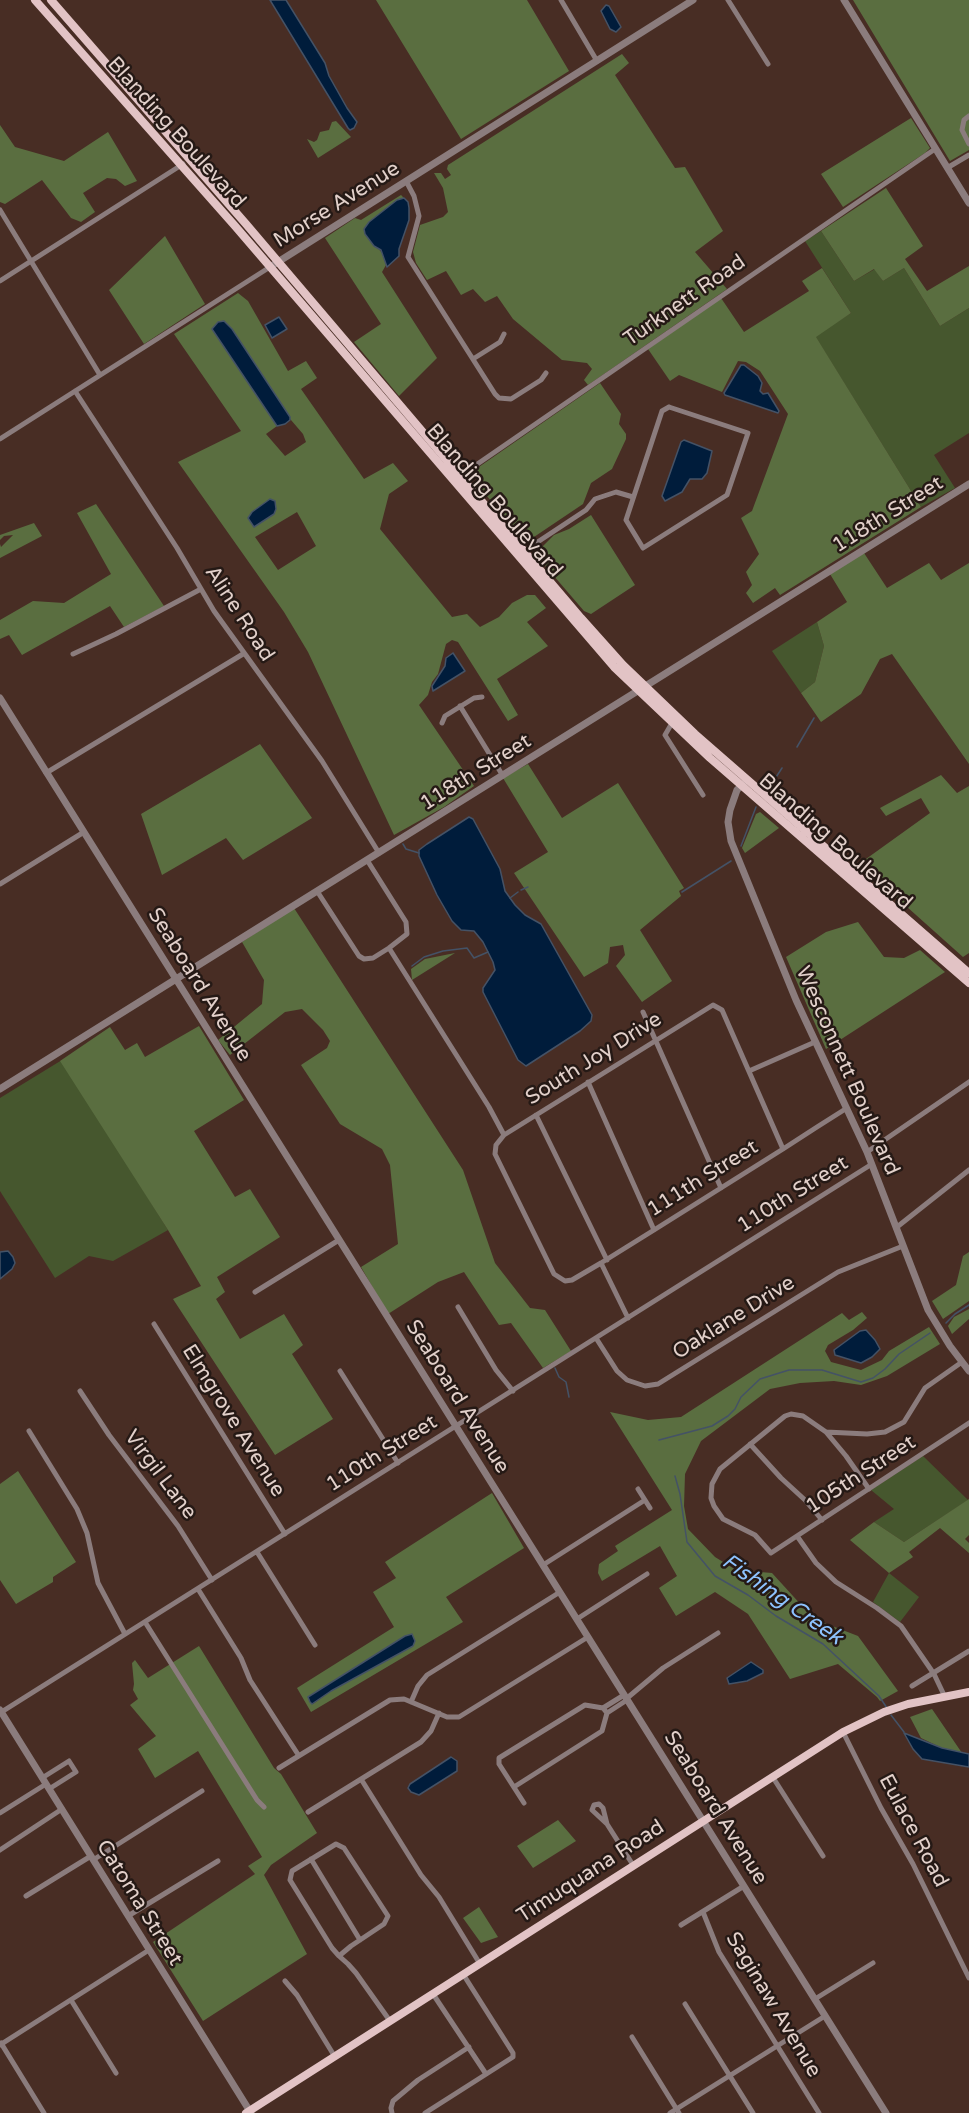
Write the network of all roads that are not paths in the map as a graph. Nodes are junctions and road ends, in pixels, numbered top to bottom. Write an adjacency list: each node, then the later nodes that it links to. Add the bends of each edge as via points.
1 (35, 0): 7 (main road, Blanding Boulevard)
2 (51, 0): 9 (main road, Blanding Boulevard)
3 (561, 0): 8 (street)
4 (693, 0): 8 (street, Morse Avenue)
5 (728, 0): 10 (street)
6 (844, 0): 13 (street)
7 (56, 24): 9 (main road, via 94,61); 16 (main road, Blanding Boulevard)
8 (597, 61): 18 (street, Morse Avenue)
9 (106, 63): 15 (main road, Blanding Boulevard)
10 (768, 64)
11 (969, 116): 12 (street, via 962,130)
12 (969, 144)
13 (935, 148): 17 (street); 36 (street, Turknett Road)
14 (969, 155): 17 (street)
15 (189, 160): 16 (street); 22 (main road, Blanding Boulevard)
16 (181, 165): 21 (main road, Blanding Boulevard); 23 (street)
17 (947, 168): 19 (street)
18 (406, 182): 24 (street, Morse Avenue); 30 (street, via 419,216 408,257)
19 (969, 203)
20 (0, 210): 23 (street)
21 (225, 215): 22 (main road); 25 (main road, Blanding Boulevard)
22 (246, 224): 24 (main road, Blanding Boulevard)
23 (31, 261): 26 (street); 32 (street)
24 (279, 262): 25 (street, Morse Avenue); 27 (main road, Blanding Boulevard)
25 (270, 267): 29 (main road, Blanding Boulevard); 32 (street, Morse Avenue)
26 (0, 281)
27 (339, 333): 29 (main road); 34 (main road, Blanding Boulevard)
28 (504, 334): 30 (street, via 500,342)
29 (332, 339): 34 (main road, Blanding Boulevard)
30 (473, 359): 31 (street, via 495,394 504,399 516,397)
31 (546, 373)
32 (100, 375): 33 (street, Morse Avenue)
33 (75, 392): 35 (street, Morse Avenue); 40 (street, Aline Road)
34 (396, 407): 36 (main road, Blanding Boulevard)
35 (0, 439)
36 (457, 478): 39 (main road, Blanding Boulevard); 39 (main road, Blanding Boulevard, via 503,539)
37 (969, 484): 44 (street, 118th Street)
38 (633, 497): 38 (street, via 665,408 748,433 727,495 644,548 626,520); 39 (street, via 616,492 595,499 586,510)
39 (520, 552): 41 (main road, Blanding Boulevard); 41 (main road, Blanding Boulevard, via 536,565)
40 (201, 589): 42 (street); 43 (street, Aline Road)
41 (578, 621): 44 (main road, Blanding Boulevard)
42 (73, 654)
43 (243, 654): 51 (street); 56 (street, Aline Road, via 322,761)
44 (641, 690): 49 (main road, Blanding Boulevard); 50 (main road, Blanding Boulevard); 52 (street, 118th Street)
45 (482, 697): 47 (street)
46 (0, 698): 51 (street, Seaboard Avenue)
47 (460, 706): 48 (street, via 445,716); 52 (street)
48 (442, 723)
49 (672, 723): 50 (main road, Blanding Boulevard); 54 (street, via 665,735)
50 (692, 737): 53 (main road, Blanding Boulevard)
51 (46, 773): 55 (street, Seaboard Avenue)
52 (503, 776): 56 (street, 118th Street)
53 (744, 782): 58 (main road, Blanding Boulevard); 69 (street, Wesconnett Boulevard, via 730,810 731,841)
54 (703, 795)
55 (84, 832): 59 (street); 65 (street, Seaboard Avenue)
56 (379, 853): 57 (street, 118th Street)
57 (368, 860): 60 (street, 118th Street); 62 (street, via 406,922 406,934)
58 (842, 867): 61 (main road, Blanding Boulevard); 63 (main road, Blanding Boulevard)
59 (0, 884)
60 (317, 891): 62 (street, via 356,953 364,959 373,958); 65 (street, 118th Street)
61 (901, 923): 63 (main road); 66 (main road, Blanding Boulevard)
62 (389, 948): 76 (street)
63 (941, 948): 64 (main road, Blanding Boulevard)
64 (969, 973)
65 (176, 979): 73 (street, 118th Street); 84 (street, Seaboard Avenue)
66 (969, 983)
67 (643, 1012): 68 (street)
68 (654, 1040): 70 (street, South Joy Drive, via 708,1006 717,1006); 71 (street, South Joy Drive); 81 (street)
69 (815, 1042): 70 (street); 74 (street, Wesconnett Boulevard)
70 (749, 1071): 77 (street)
71 (588, 1082): 75 (street, South Joy Drive); 83 (street)
72 (969, 1082): 78 (street)
73 (0, 1089)
74 (847, 1108): 77 (street, 111th Street); 78 (street, Wesconnett Boulevard)
75 (536, 1115): 76 (street, South Joy Drive); 86 (street)
76 (504, 1135): 87 (street, South Joy Drive, via 498,1140 496,1159 554,1274 565,1281)
77 (783, 1149): 81 (street, 111th Street)
78 (867, 1152): 79 (street, Wesconnett Boulevard)
79 (873, 1164): 82 (street, Wesconnett Boulevard); 90 (street, 110th Street)
80 (969, 1170): 82 (street)
81 (720, 1188): 83 (street, 111th Street)
82 (897, 1227): 85 (street, Wesconnett Boulevard)
83 (654, 1230): 86 (street, 111th Street)
84 (339, 1240): 88 (street); 99 (street, Seaboard Avenue)
85 (903, 1246): 92 (street, Oaklane Drive, via 838,1272 658,1384 645,1386 627,1380); 93 (street, Wesconnett Boulevard, via 928,1310)
86 (604, 1261): 87 (street, 111th Street); 90 (street)
87 (577, 1278)
88 (255, 1292)
89 (458, 1307): 97 (street)
90 (628, 1318): 92 (street, 110th Street)
91 (154, 1324): 111 (street, Elmgrove Avenue)
92 (596, 1338): 97 (street, 110th Street)
93 (962, 1362): 95 (street, Wesconnett Boulevard); 102 (street, via 925,1388 898,1426 876,1433)
94 (340, 1371): 105 (street)
95 (969, 1371)
96 (80, 1391): 116 (street, Virgil Lane, via 178,1526)
97 (513, 1391): 99 (street, 110th Street)
98 (969, 1423): 107 (street, 105th Street)
99 (456, 1426): 105 (street, 110th Street); 114 (street, Seaboard Avenue)
100 (29, 1431): 122 (street, via 76,1509 87,1533 98,1583)
101 (826, 1432): 102 (street); 103 (street, via 809,1419 791,1414 779,1419); 104 (street)
102 (845, 1434): 104 (street)
103 (750, 1444): 110 (street); 112 (street, 105th Street, via 715,1477 711,1498 714,1506 723,1519 755,1535 771,1553)
104 (839, 1447): 107 (street)
105 (398, 1463): 111 (street, 110th Street)
106 (638, 1489): 108 (street)
107 (869, 1490): 110 (street, 105th Street)
108 (645, 1500): 109 (street); 114 (street)
109 (650, 1508)
110 (822, 1520): 112 (street, 105th Street)
111 (285, 1534): 113 (street, 110th Street)
112 (797, 1536): 126 (street, via 836,1582 901,1626)
113 (257, 1552): 116 (street, 110th Street); 124 (street)
114 (543, 1565): 118 (street, Seaboard Avenue)
115 (647, 1574): 119 (street)
116 (212, 1580): 117 (street, 110th Street)
117 (198, 1589): 120 (street, 110th Street); 136 (street)
118 (560, 1592): 119 (street, Seaboard Avenue); 131 (street, via 427,1675)
119 (577, 1619): 123 (street, Seaboard Avenue)
120 (145, 1622): 122 (street, 110th Street); 144 (street)
121 (718, 1633): 130 (street, via 663,1668)
122 (125, 1634): 133 (street, 110th Street)
123 (588, 1637): 130 (street, Seaboard Avenue); 134 (street, via 464,1714 453,1717)
124 (315, 1645)
125 (968, 1652): 126 (street)
126 (934, 1674): 127 (street); 129 (street)
127 (912, 1686)
128 (969, 1692): 129 (main road, Timuquana Road)
129 (944, 1695): 135 (main road, Timuquana Road, via 884,1712)
130 (626, 1698): 132 (street); 148 (street, Seaboard Avenue)
131 (411, 1702): 134 (street); 136 (street, via 398,1698 383,1703)
132 (605, 1711): 141 (street, via 602,1731); 141 (street, via 585,1705 499,1758)
133 (0, 1712): 140 (street, Catoma Street)
134 (439, 1713): 139 (street, via 421,1742)
135 (843, 1732): 138 (main road, Timuquana Road); 167 (street, Eulace Road)
136 (298, 1756): 137 (street)
137 (279, 1768)
138 (772, 1776): 148 (main road, Timuquana Road); 151 (street)
139 (361, 1779): 146 (street); 165 (street)
140 (46, 1784): 140 (street, via 76,1772 69,1761); 145 (street, Catoma Street); 147 (street)
141 (514, 1787): 143 (street)
142 (202, 1791): 152 (street)
143 (524, 1803)
144 (264, 1807)
145 (62, 1809): 150 (street); 152 (street, Catoma Street)
146 (308, 1812)
147 (0, 1813)
148 (703, 1821): 155 (main road, Timuquana Road); 156 (street, Seaboard Avenue)
149 (607, 1824): 155 (street)
150 (0, 1850)
151 (823, 1856)
152 (92, 1858): 157 (street); 159 (street, Catoma Street)
153 (311, 1859): 161 (street); 161 (street, via 336,1844 342,1846 388,1916 384,1924); 163 (street, via 292,1871 290,1880)
154 (218, 1861): 159 (street)
155 (633, 1865): 165 (main road, Timuquana Road)
156 (744, 1886): 158 (street); 170 (street, Seaboard Avenue)
157 (26, 1896)
158 (703, 1911): 160 (street); 177 (street, Saginaw Avenue, via 719,1952)
159 (129, 1917): 162 (street, Catoma Street)
160 (681, 1925)
161 (360, 1940): 163 (street)
162 (149, 1950): 171 (street); 184 (street, Catoma Street)
163 (339, 1956): 174 (street)
164 (873, 1963): 170 (street)
165 (480, 1964): 166 (main road, Timuquana Road)
166 (463, 1974): 169 (main road, Timuquana Road); 181 (street, via 513,2055)
167 (969, 1978)
168 (285, 1981): 179 (street)
169 (433, 1994): 174 (main road, Timuquana Road); 178 (street)
170 (815, 1999): 173 (street, Seaboard Avenue)
171 (71, 2000): 176 (street); 180 (street)
172 (685, 2004): 182 (street)
173 (825, 2016): 177 (street); 191 (street, Seaboard Avenue)
174 (390, 2021): 179 (main road, Timuquana Road)
175 (632, 2037): 183 (street)
176 (1, 2043): 185 (street)
177 (778, 2046): 182 (street); 190 (street, Saginaw Avenue)
178 (469, 2047): 181 (street); 186 (street, via 393,2101)
179 (335, 2056): 184 (main road, Timuquana Road)
180 (116, 2073)
181 (486, 2074): 187 (street)
182 (729, 2076): 183 (street); 189 (street)
183 (678, 2111): 188 (street)
184 (249, 2112)
185 (44, 2113)
186 (392, 2113)
187 (425, 2113)
188 (670, 2113)
189 (753, 2113)
190 (819, 2113)
191 (886, 2113)

